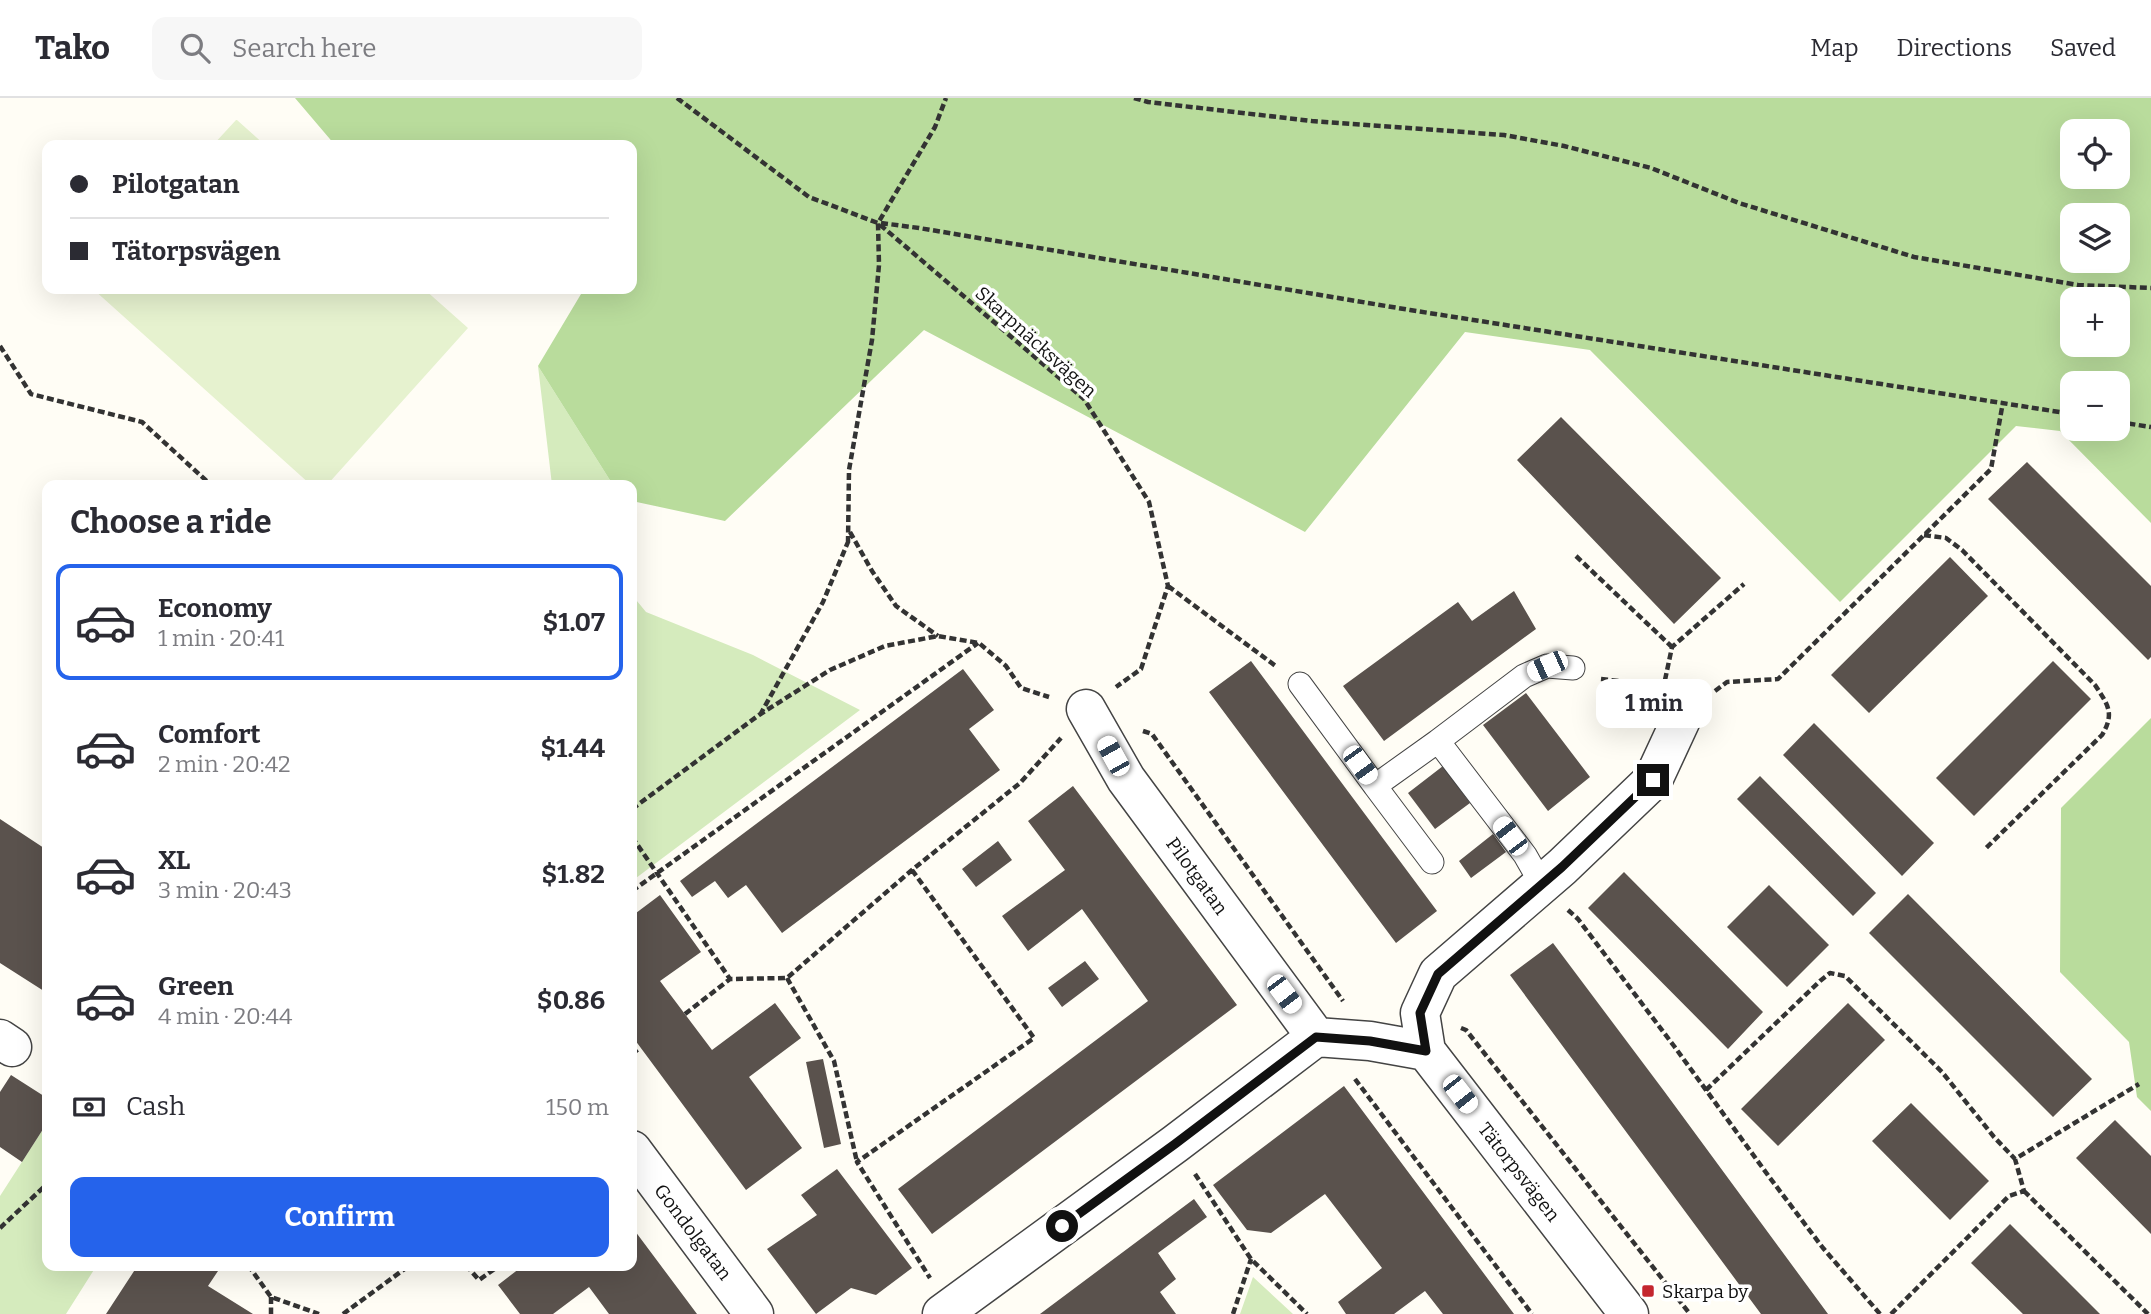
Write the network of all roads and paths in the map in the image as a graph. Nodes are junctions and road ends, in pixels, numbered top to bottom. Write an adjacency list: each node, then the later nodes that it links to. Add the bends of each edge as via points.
1 (677, 98): 4 (path, Skarpnäcksvägen, via 809,197)
2 (946, 98): 4 (path, via 935,127)
3 (1134, 98): 5 (path, via 1312,121 1540,141 1651,168 1739,203 1914,257 2078,285)
4 (878, 223): 7 (path); 12 (path, via 872,340 849,470); 16 (path, Skarpnäcksvägen, via 1084,399 1149,502)
5 (2151, 288)
6 (0, 346): 11 (path, via 31,394 142,422)
7 (2003, 402): 8 (path); 13 (path, via 1991,469)
8 (2060, 412)
9 (2130, 424): 10 (path)
10 (2151, 427)
11 (206, 480)
12 (850, 532): 17 (path, via 896,606); 24 (path, via 823,602)
13 (1924, 535): 22 (path, via 1778,679 1727,682); 30 (path, via 1946,538 1962,550 2095,685 2108,704 2110,721 2102,735)
14 (1576, 556): 19 (path)
15 (1744, 584): 19 (path)
16 (1168, 586): 21 (path); 23 (path, via 1141,669)
17 (938, 636): 18 (path); 24 (path, via 885,646 831,670)
18 (979, 643): 23 (path, via 1006,666 1021,688); 33 (path)
19 (1672, 647): 22 (path)
20 (1573, 668): 22 (path, via 1605,680 1646,684); 26 (lane, via 1547,666 1524,676)
21 (1300, 684): 27 (lane)
22 (1673, 703): 34 (street, Tätorpsvägen, via 1653,780)
23 (1086, 709): 32 (path, via 1020,783); 40 (street, Pilotgatan, via 1126,779)
24 (759, 715): 28 (path)
25 (1141, 730): 38 (path, via 1152,734)
26 (1438, 741): 27 (lane); 34 (lane, via 1525,855)
27 (1375, 786): 31 (lane)
28 (637, 805)
29 (637, 844): 33 (path)
30 (1984, 850)
31 (1433, 862)
32 (912, 870): 36 (path); 49 (path, via 1034,1038)
33 (657, 872): 35 (path); 37 (path)
34 (1542, 885): 43 (street, Tätorpsvägen, via 1438,974 1420,1013); 45 (path, via 1578,919)
35 (637, 887)
36 (787, 978): 37 (path); 49 (path, via 834,1061)
37 (730, 979): 39 (path)
38 (1341, 998)
39 (685, 1014)
40 (1316, 1037): 43 (street); 46 (street); 66 (path, via 1344,1064)
41 (640, 1048): 42 (path)
42 (637, 1050)
43 (1426, 1051): 67 (street, Tätorpsvägen)
44 (2139, 1084): 48 (path)
45 (1706, 1090): 48 (path, via 1820,981 1830,973 1845,976 1942,1072); 68 (path, via 1823,1248)
46 (1175, 1144): 53 (path); 59 (street)
47 (637, 1157): 63 (street, Gondolgatan)
48 (2015, 1159): 51 (path)
49 (857, 1162): 59 (path)
50 (42, 1189): 52 (path)
51 (2024, 1191): 69 (path, via 2009,1196); 70 (path)
52 (0, 1228)
53 (1251, 1259): 64 (path); 65 (path)
54 (252, 1271): 58 (path)
55 (402, 1271): 62 (path)
56 (471, 1271): 57 (path, via 479,1280)
57 (492, 1271)
58 (271, 1297): 60 (path); 61 (path)
59 (946, 1311)
60 (271, 1314)
61 (319, 1314)
62 (343, 1314)
63 (754, 1314)
64 (1233, 1314)
65 (1307, 1314)
66 (1532, 1314)
67 (1629, 1314)
68 (1880, 1314)
69 (1891, 1314)
70 (2148, 1314)

